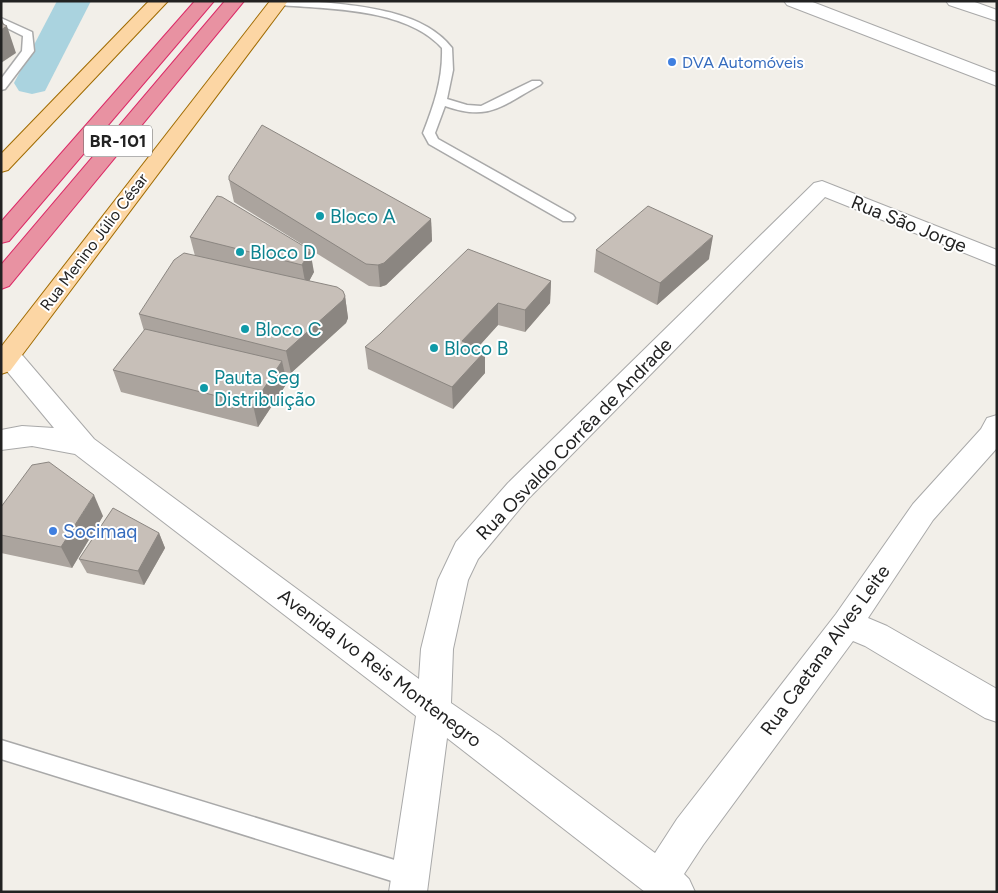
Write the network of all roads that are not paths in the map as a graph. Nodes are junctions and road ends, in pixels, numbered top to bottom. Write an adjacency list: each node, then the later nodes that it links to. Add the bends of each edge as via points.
1 (159, 1): 13 (main road)
2 (206, 1): 16 (highway, BR-101)
3 (235, 1): 18 (highway, BR-101)
4 (279, 1): 12 (lane, via 369,12 429,31 447,48 449,66); 19 (main road, Rua Menino Júlio César)
5 (793, 1): 9 (street)
6 (955, 1): 7 (street)
7 (997, 16)
8 (1, 21): 11 (lane, via 28,34 28,51)
9 (997, 80)
10 (536, 83): 12 (lane, via 476,110)
11 (1, 87)
12 (442, 101): 15 (lane, via 429,133 433,140)
13 (1, 166)
14 (822, 188): 17 (street, Rua São Jorge); 25 (street, Rua Osvaldo Corrêa de Andrade, via 518,491 467,551 453,580 437,648)
15 (568, 218)
16 (1, 236)
17 (997, 259)
18 (1, 281)
19 (5, 360): 22 (street, Avenida Ivo Reis Montenegro)
20 (995, 433): 23 (street, Rua Caetana Alves Leite, via 923,512)
21 (1, 440): 22 (street, Avenida Ivo Reis Montenegro, via 50,437)
22 (84, 446): 25 (street, Avenida Ivo Reis Montenegro)
23 (847, 624): 24 (street, via 876,636); 28 (street, Rua Caetana Alves Leite, via 690,832)
24 (997, 707)
25 (434, 710): 27 (street, Rua Osvaldo Corrêa de Andrade); 28 (street, Avenida Ivo Reis Montenegro)
26 (1, 749): 27 (lane)
27 (410, 884)
28 (667, 886)

